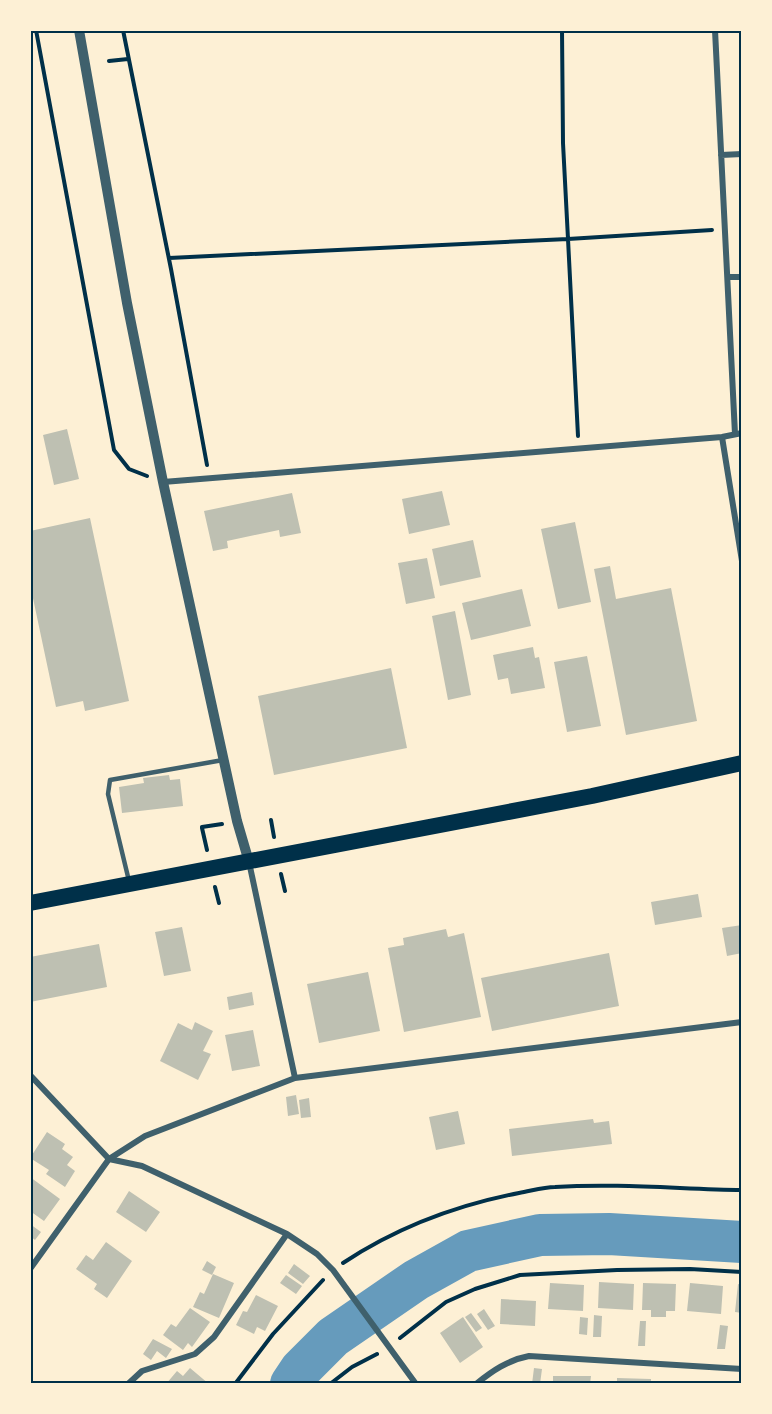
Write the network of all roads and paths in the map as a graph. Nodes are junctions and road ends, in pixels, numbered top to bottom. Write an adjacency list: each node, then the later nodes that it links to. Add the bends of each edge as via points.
1 (36, 30): 19 (path, via 114,450 129,469)
2 (79, 30): 19 (street)
3 (123, 30): 6 (path)
4 (562, 30): 11 (path)
5 (715, 30): 9 (street)
6 (128, 58): 7 (path); 12 (path)
7 (109, 61)
8 (742, 154): 9 (street)
9 (721, 155): 10 (street)
10 (725, 229): 11 (path); 13 (street)
11 (568, 239): 12 (path); 17 (path)
12 (169, 258): 18 (path)
13 (728, 277): 14 (street); 15 (street)
14 (742, 277)
15 (739, 434): 16 (street)
16 (722, 437): 17 (street); 20 (street)
17 (579, 448): 18 (street)
18 (209, 478): 19 (street)
19 (163, 482): 21 (street)
20 (742, 561)
21 (223, 760): 23 (street); 24 (lane, via 110,780 108,794)
22 (742, 763): 23 (highway)
23 (249, 862): 24 (highway); 28 (street)
24 (130, 884): 25 (highway)
25 (30, 903)
26 (742, 1022): 28 (street)
27 (30, 1074): 29 (street)
28 (295, 1078): 29 (street, via 145,1136)
29 (109, 1159): 31 (street, via 142,1166); 32 (street)
30 (742, 1190): 33 (path, via 592,1186 553,1187 511,1195 433,1216)
31 (287, 1234): 33 (street, via 318,1254); 37 (street, via 214,1337 195,1354 142,1371)
32 (30, 1269)
33 (333, 1270): 35 (street); 38 (path, via 273,1334)
34 (742, 1272): 35 (path, via 690,1269 520,1275 446,1302)
35 (390, 1348): 39 (path, via 352,1367); 40 (street)
36 (742, 1369): 41 (street, via 529,1356 514,1359)
37 (128, 1384)
38 (235, 1384)
39 (330, 1384)
40 (416, 1384)
41 (476, 1384)

